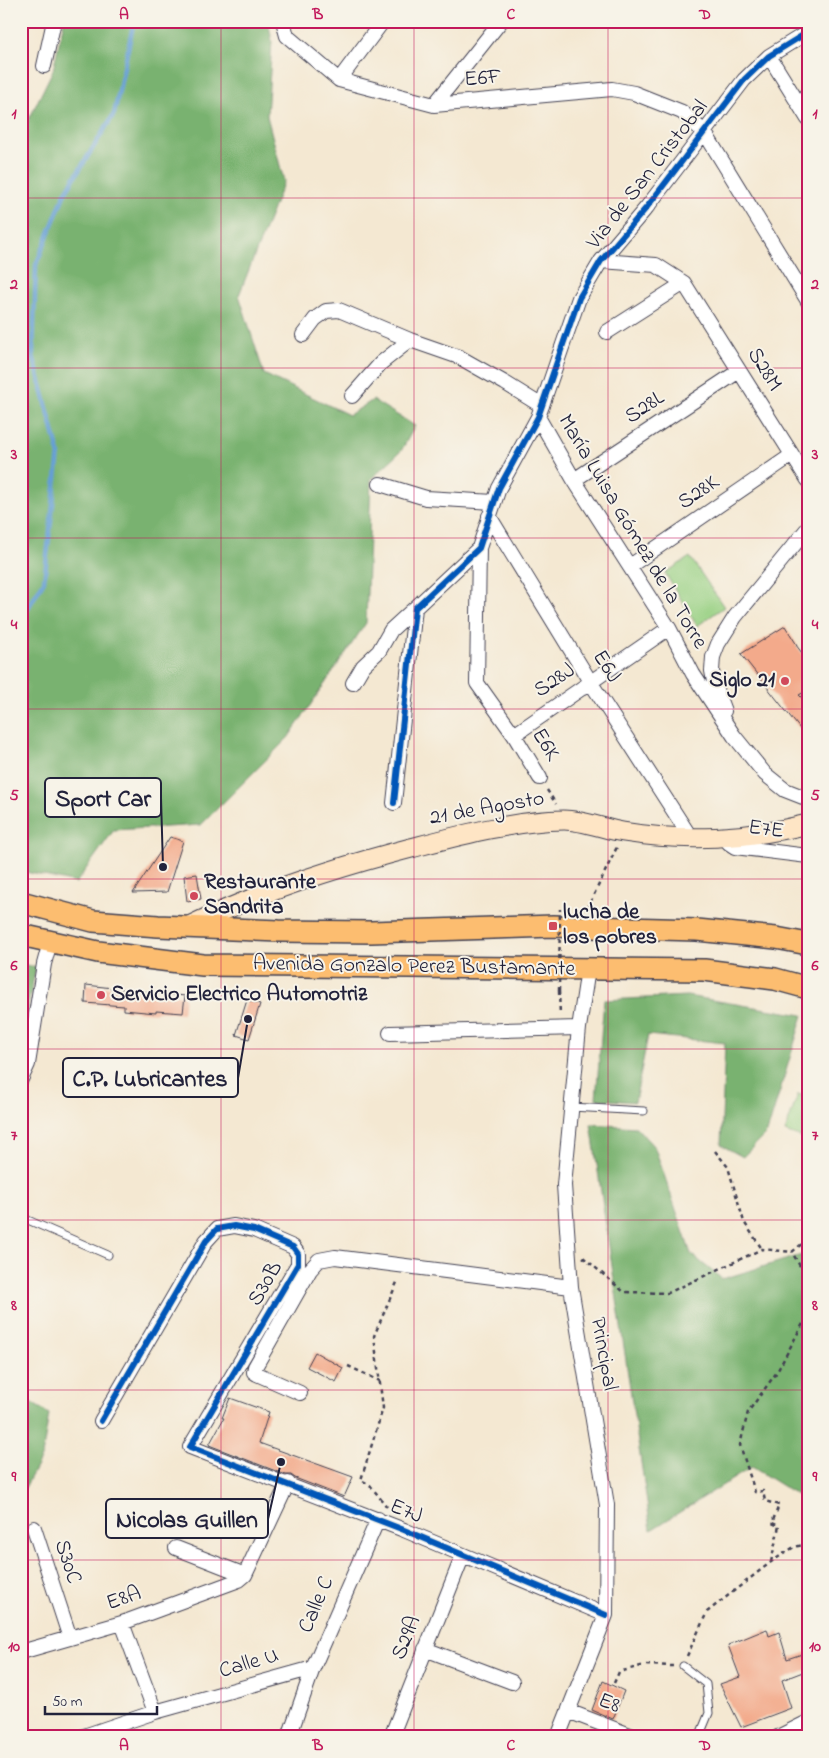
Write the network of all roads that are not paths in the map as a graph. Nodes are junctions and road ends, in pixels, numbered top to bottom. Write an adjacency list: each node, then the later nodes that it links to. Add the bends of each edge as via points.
1 (54, 21): 7 (street)
2 (283, 21): 8 (street, E6F, via 287,36)
3 (383, 21): 8 (street)
4 (501, 21): 9 (street)
5 (808, 32): 6 (street, Via de San Cristobal)
6 (769, 56): 10 (street); 11 (street, Via de San Cristobal, via 744,80)
7 (44, 66)
8 (339, 80): 9 (street, E6F)
9 (434, 105): 11 (street, E6F, via 612,89 634,93 682,112)
10 (808, 119)
11 (705, 133): 12 (street, Via de San Cristobal); 14 (street, E6F)
12 (601, 262): 13 (street, S28M, via 656,265); 20 (street, Via de San Cristobal, via 579,298)
13 (684, 283): 15 (street); 18 (street, S28M)
14 (808, 301)
15 (607, 332)
16 (302, 335): 17 (street, via 326,311 339,310)
17 (410, 340): 19 (street, via 381,363); 20 (street, via 459,357 505,383)
18 (739, 371): 21 (street, S28M); 22 (street, S28L)
19 (352, 396)
20 (540, 412): 22 (street, María Luisa Gómez de la Torre); 25 (street, Via de San Cristobal)
21 (792, 456): 23 (street, S28M); 29 (street, S28K)
22 (574, 480): 29 (street, María Luisa Gómez de la Torre)
23 (808, 480)
24 (380, 484): 25 (street, via 426,498)
25 (494, 502): 26 (street, Via de San Cristobal)
26 (489, 516): 28 (street, Via de San Cristobal); 33 (street, E6J)
27 (808, 528): 35 (street, via 735,617 713,657 715,687)
28 (479, 548): 30 (street, Via de San Cristobal); 34 (street, E6K, via 477,683)
29 (630, 566): 31 (street, María Luisa Gómez de la Torre)
30 (415, 608): 32 (street, Via de San Cristobal, via 391,630); 38 (street)
31 (669, 628): 33 (street, S28J); 35 (street, María Luisa Gómez de la Torre, via 693,674)
32 (353, 683)
33 (590, 683): 34 (street, S28J); 41 (street, E6J)
34 (514, 735): 36 (street, E6K)
35 (734, 736): 37 (street, María Luisa Gómez de la Torre, via 764,774 785,790)
36 (540, 778)
37 (808, 799)
38 (394, 803)
39 (808, 824): 40 (street, 21 de Agosto)
40 (726, 836): 41 (street, 21 de Agosto); 42 (street, E7E, via 735,847)
41 (691, 838): 44 (street, 21 de Agosto, via 624,832 566,820 512,825 453,837 308,877 224,909)
42 (808, 856)
43 (21, 902): 44 (main road, Avenida Gonzalo Perez Bustamante, via 93,921)
44 (187, 927): 47 (main road, Avenida Gonzalo Perez Bustamante, via 371,932 562,926 697,930)
45 (21, 935): 46 (main road, Avenida Gonzalo Perez Bustamante)
46 (50, 942): 48 (main road, Avenida Gonzalo Perez Bustamante, via 98,952 203,965); 52 (street, via 28,1064)
47 (808, 944)
48 (588, 969): 49 (main road, Avenida Gonzalo Perez Bustamante, via 704,970 775,979); 50 (street, Principal)
49 (808, 988)
50 (580, 1028): 51 (street); 53 (street, Principal)
51 (390, 1033)
52 (21, 1079)
53 (571, 1107): 54 (lane); 57 (street, Principal, via 564,1185)
54 (644, 1111)
55 (21, 1217): 56 (lane)
56 (108, 1255)
57 (571, 1287): 58 (street, via 335,1257 319,1260 310,1270 254,1372); 67 (street, Principal, via 607,1505)
58 (300, 1393)
59 (101, 1421): 60 (street, S30B, via 206,1241 217,1229 234,1226 254,1230 293,1247 298,1254 298,1264)
60 (190, 1447): 61 (street, E7J)
61 (288, 1483): 62 (street, E7J); 66 (street)
62 (378, 1520): 65 (street, E7J); 73 (street, Calle C)
63 (34, 1528): 69 (street, S30C)
64 (176, 1548): 66 (street)
65 (463, 1555): 67 (street, E7J); 70 (street, S29A)
66 (242, 1578): 68 (street, E8A)
67 (606, 1615): 75 (street, Principal)
68 (122, 1623): 69 (street, E8A); 76 (street)
69 (70, 1638): 71 (street, E8A)
70 (425, 1649): 74 (street); 80 (street, S29A)
71 (21, 1652)
72 (683, 1666): 83 (lane, via 706,1684 709,1713)
73 (313, 1668): 76 (street, Calle U); 79 (street, Calle C)
74 (512, 1682)
75 (568, 1711): 81 (street, Principal); 82 (street, E8)
76 (155, 1712): 78 (street, Calle U)
77 (808, 1722): 84 (street)
78 (81, 1737)
79 (289, 1737)
80 (391, 1737)
81 (558, 1737)
82 (635, 1737)
83 (699, 1737)
84 (778, 1737)

